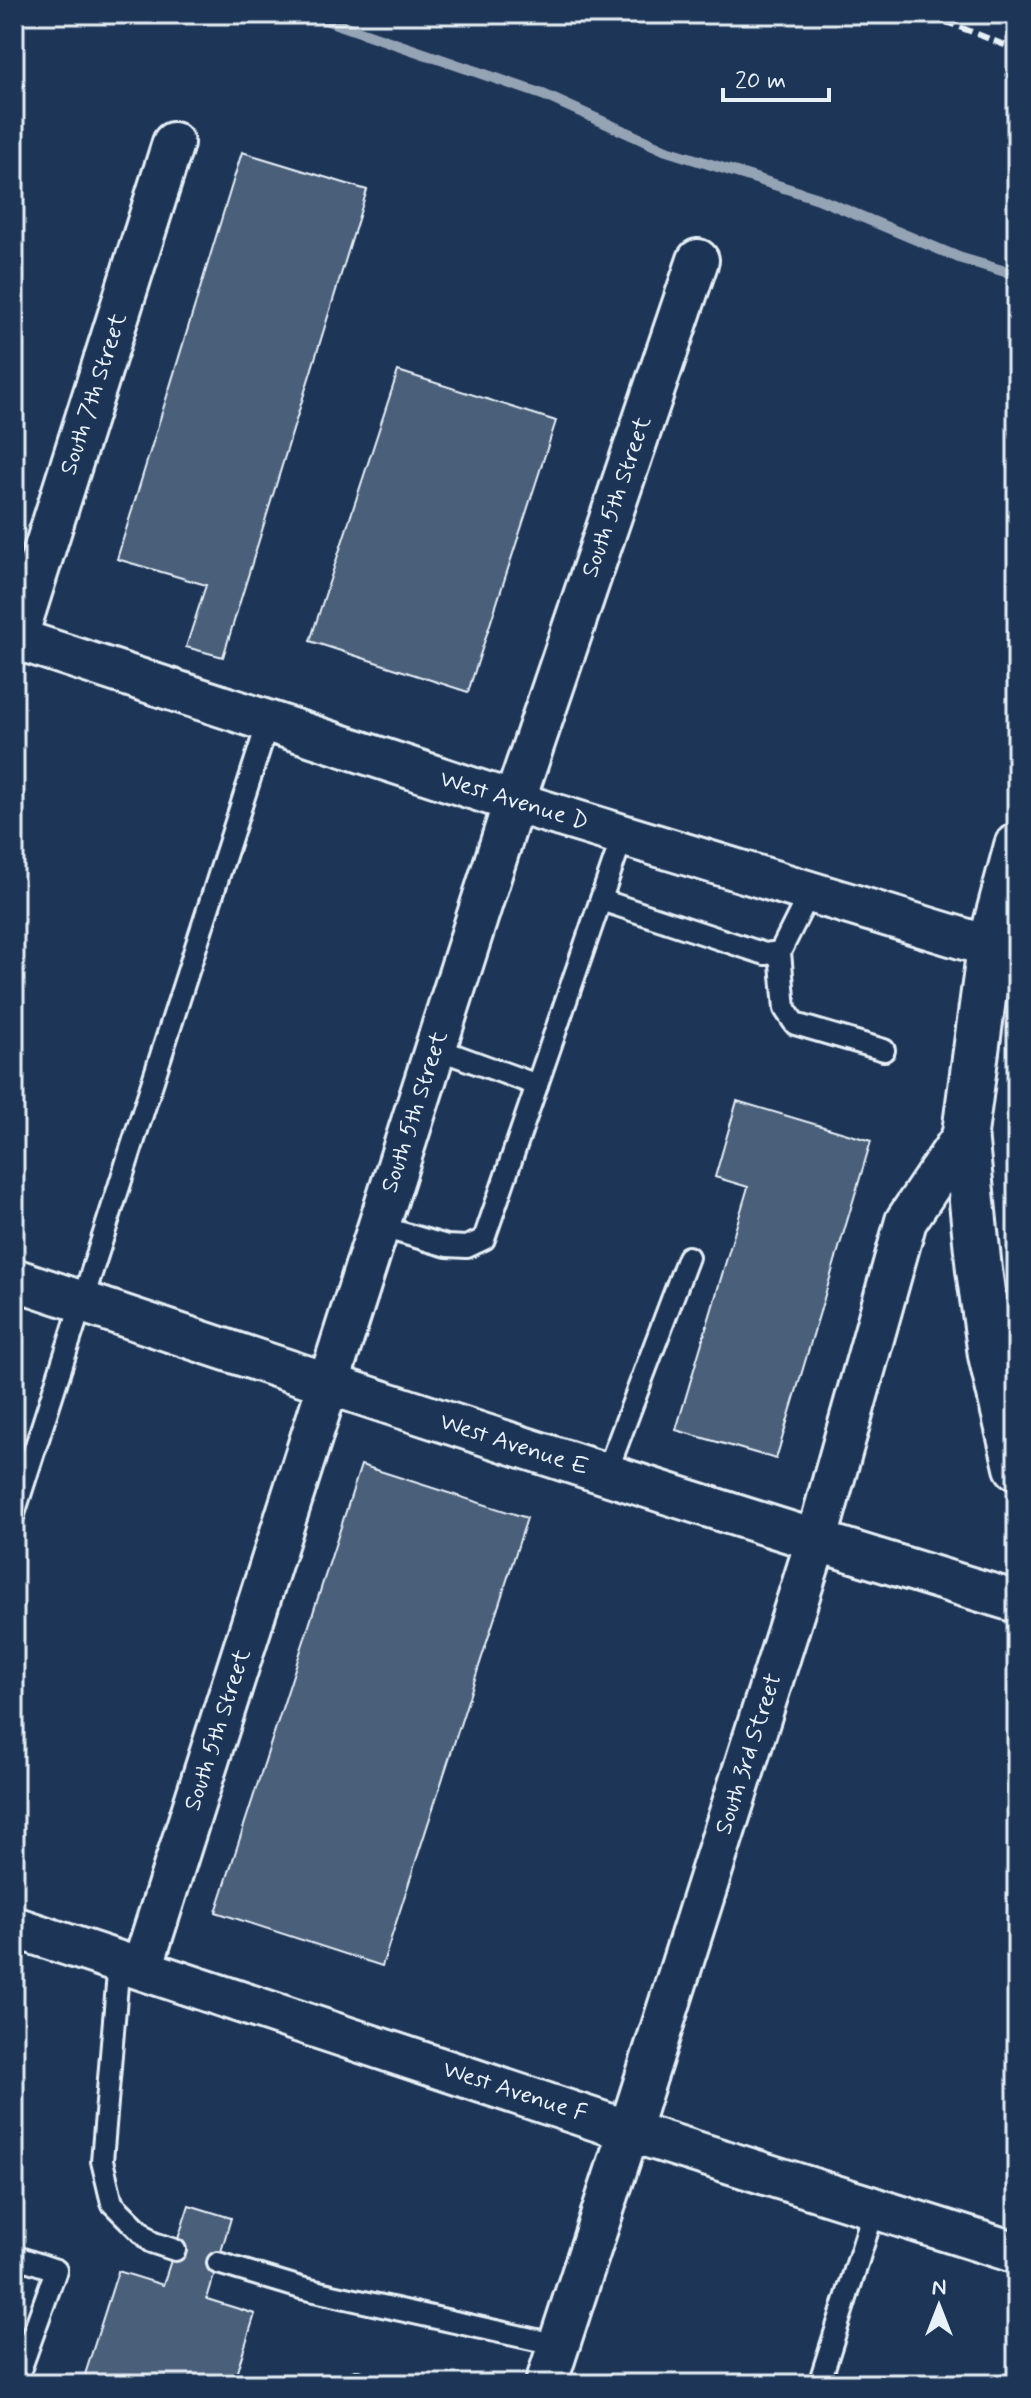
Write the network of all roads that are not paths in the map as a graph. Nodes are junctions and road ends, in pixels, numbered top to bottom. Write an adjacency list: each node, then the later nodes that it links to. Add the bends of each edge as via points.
1 (173, 143): 3 (street, South 7th Street)
2 (698, 260): 5 (street, South 5th Street)
3 (15, 641): 4 (street, West Avenue D)
4 (268, 722): 5 (street, West Avenue D); 19 (lane)
5 (514, 802): 6 (street, West Avenue D); 12 (street, South 5th Street)
6 (623, 835): 8 (street, West Avenue D); 9 (lane)
7 (1017, 846): 10 (main road, South 3rd Street)
8 (810, 892): 10 (street, West Avenue D); 11 (lane)
9 (601, 900): 11 (lane, via 765,954); 14 (lane)
10 (1004, 951): 15 (main road, South 3rd Street)
11 (780, 952): 13 (lane, via 785,1009 795,1024)
12 (435, 1048): 14 (lane); 16 (street, South 5th Street)
13 (884, 1050)
14 (537, 1085): 16 (lane, via 484,1239 467,1247 447,1246)
15 (965, 1133): 21 (main road, South 3rd Street, via 991,1355); 24 (street, South 3rd Street, via 906,1221)
16 (378, 1226): 20 (street, South 5th Street)
17 (688, 1257): 22 (lane)
18 (14, 1279): 19 (street, West Avenue E)
19 (82, 1302): 20 (street, West Avenue E); 23 (lane)
20 (328, 1385): 22 (street, West Avenue E); 27 (street, South 5th Street)
21 (1017, 1467)
22 (606, 1474): 24 (street, West Avenue E)
23 (14, 1514)
24 (816, 1542): 25 (street, West Avenue E); 28 (street, South 3rd Street)
25 (1017, 1602)
26 (14, 1927): 27 (street, West Avenue F)
27 (131, 1964): 28 (street, West Avenue F); 30 (lane, via 102,2161 112,2203 151,2242)
28 (629, 2131): 29 (street, West Avenue F); 34 (street, South 3rd Street)
29 (875, 2207): 31 (street, West Avenue F); 37 (lane)
30 (175, 2250)
31 (1017, 2253)
32 (14, 2256): 35 (lane, via 56,2270)
33 (218, 2263): 34 (lane, via 301,2288)
34 (559, 2345): 36 (street, South 3rd Street)
35 (15, 2384)
36 (546, 2384)
37 (819, 2384)

